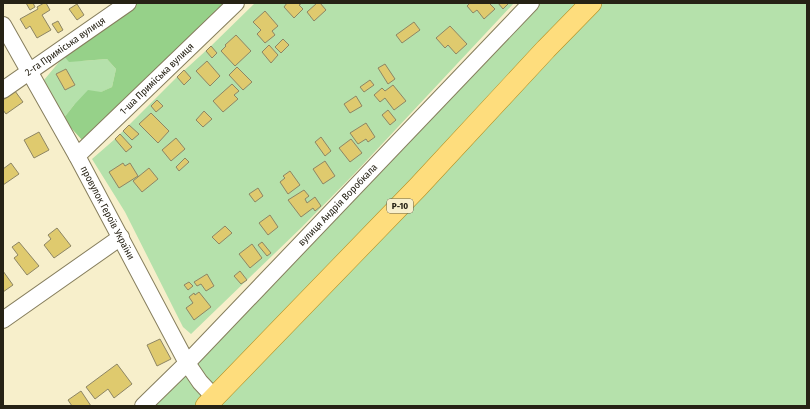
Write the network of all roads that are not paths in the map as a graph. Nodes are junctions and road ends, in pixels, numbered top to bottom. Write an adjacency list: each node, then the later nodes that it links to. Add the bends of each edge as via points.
1 (128, 3): 6 (street, 2-га Приміська вулиця)
2 (236, 3): 8 (street, 1-ша Приміська вулиця)
3 (530, 3): 11 (street, вулиця Андрія Воробкала)
4 (591, 3): 12 (main road, Р-10)
5 (3, 25): 6 (street, провулок Героїв України)
6 (30, 72): 7 (street, 2-га Приміська вулиця); 8 (street, провулок Героїв України)
7 (3, 90)
8 (78, 156): 9 (street, провулок Героїв України)
9 (121, 237): 10 (street); 11 (street, провулок Героїв України)
10 (3, 320)
11 (188, 363): 12 (street, провулок Героїв України); 13 (street, вулиця Андрія Воробкала)
12 (210, 402)
13 (143, 406)

